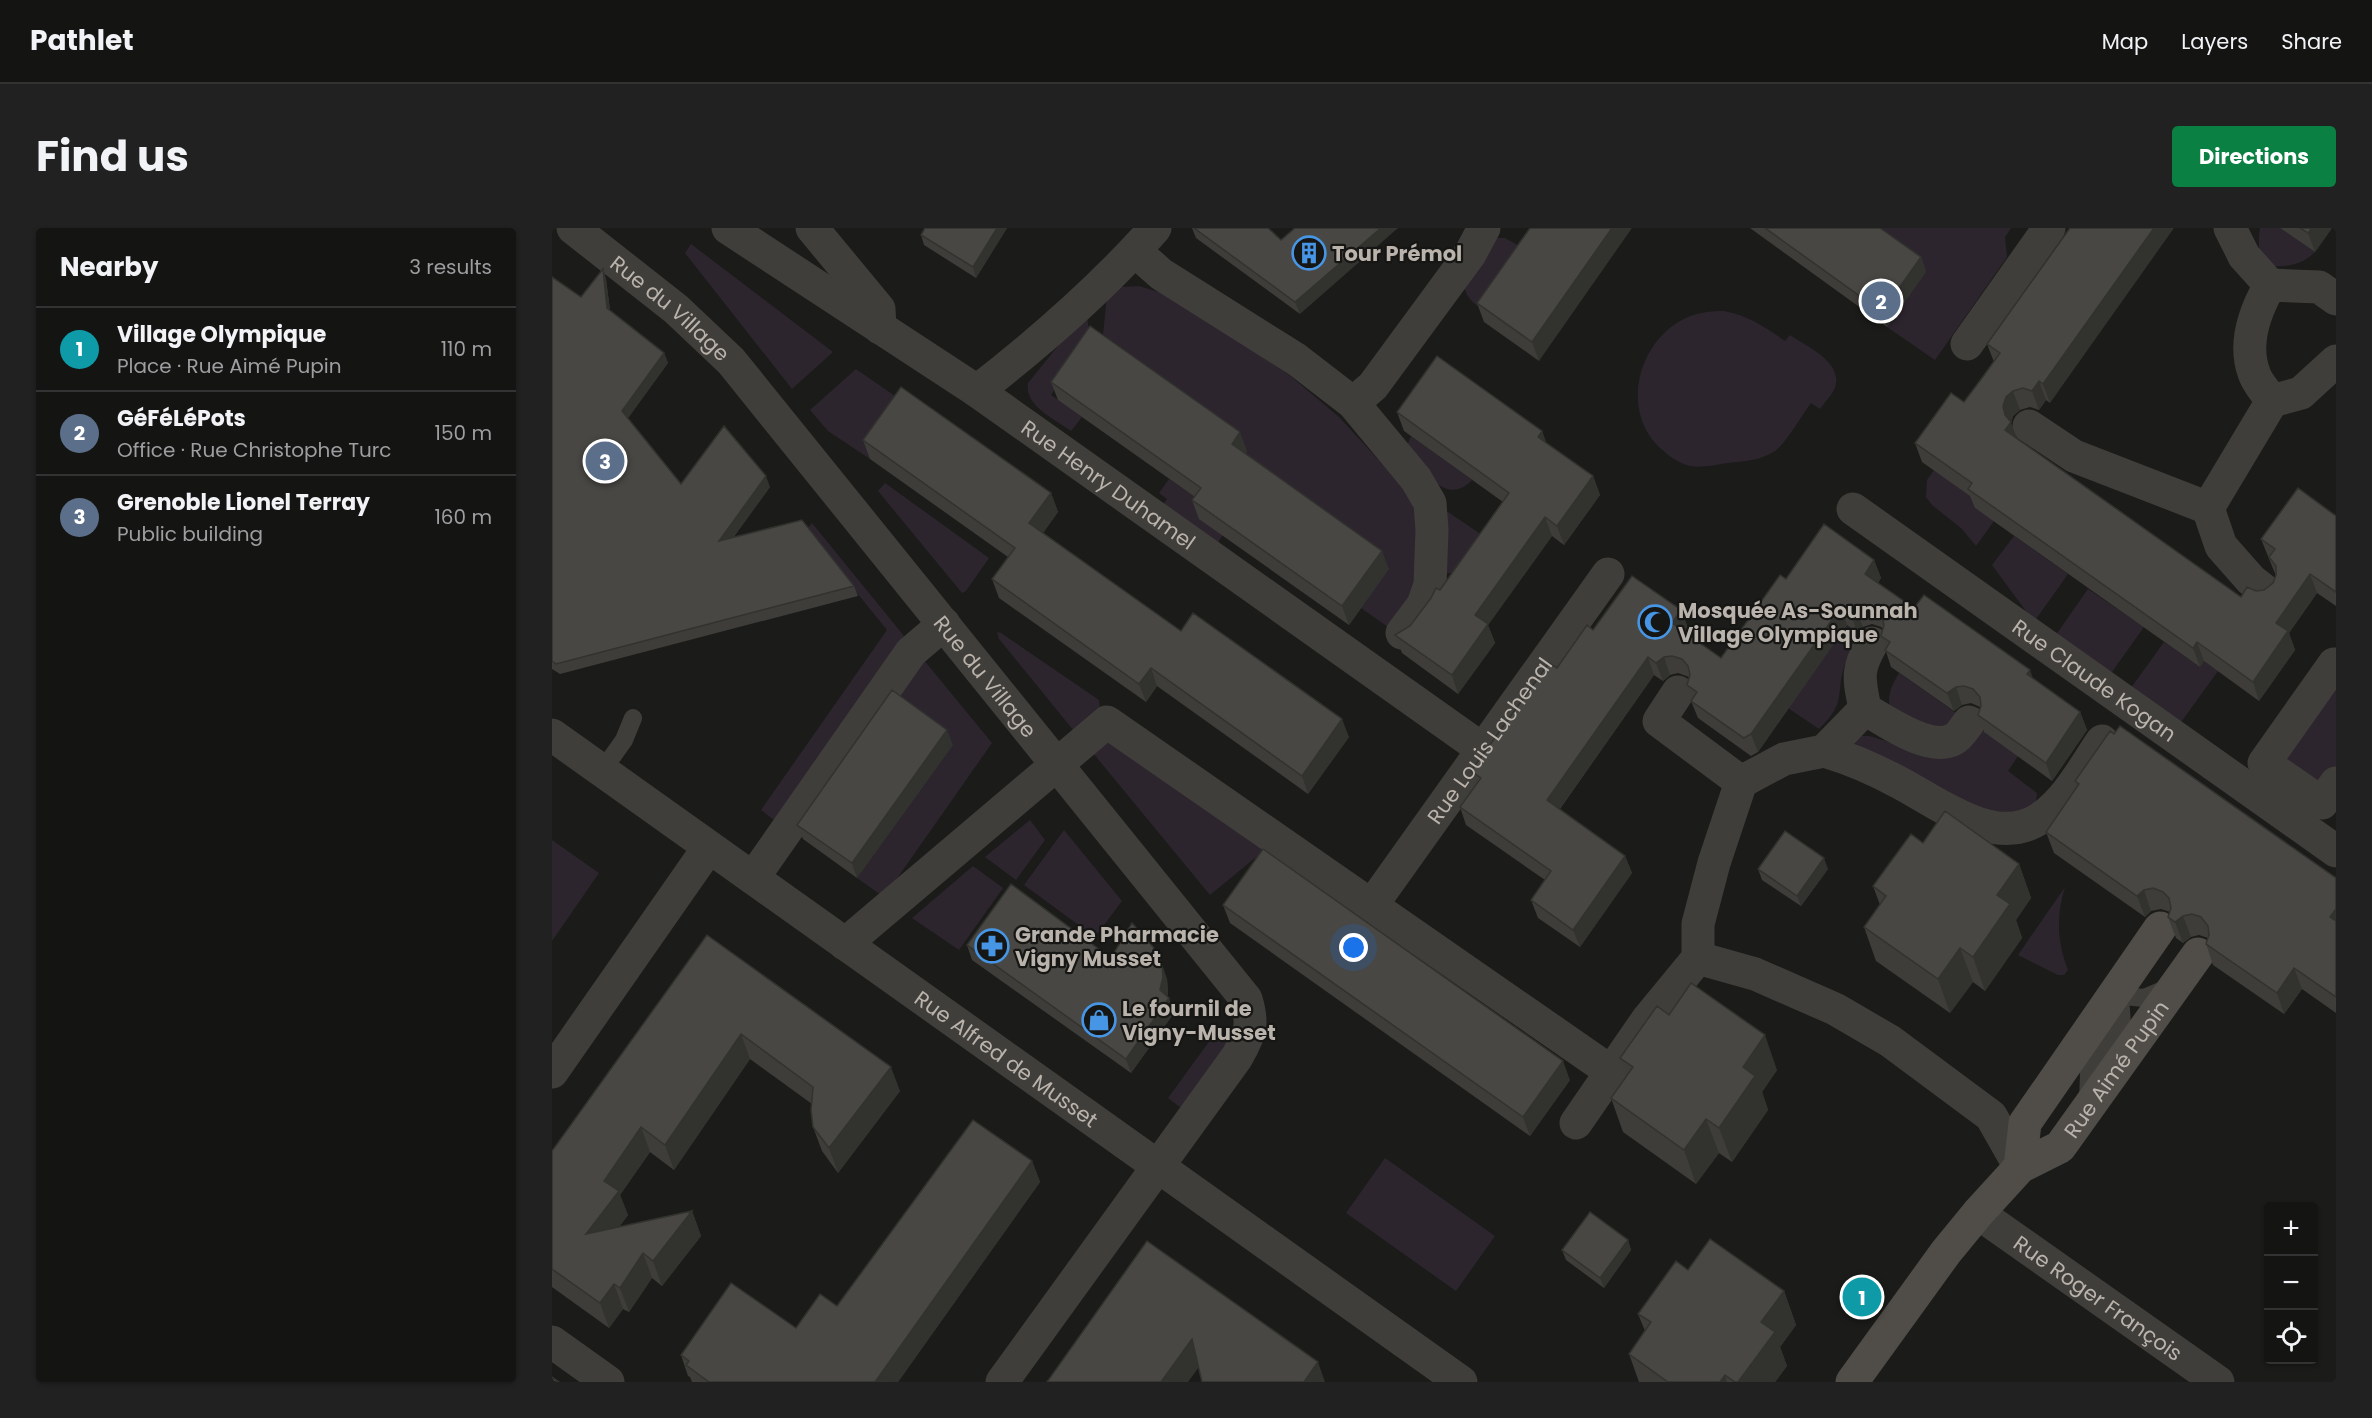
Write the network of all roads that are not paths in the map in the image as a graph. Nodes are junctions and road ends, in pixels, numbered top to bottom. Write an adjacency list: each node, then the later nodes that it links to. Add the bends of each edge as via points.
1 (573, 228): 21 (street, Rue du Village, via 676,309 731,362)
2 (728, 228): 10 (street, Rue Henry Duhamel)
3 (812, 228): 10 (street)
4 (1484, 228): 15 (street, via 1470,254 1373,386)
5 (2049, 228): 11 (street)
6 (2230, 228): 8 (street, via 2244,256)
7 (1145, 240): 13 (street, via 1023,356); 15 (street, via 1161,274 1296,359)
8 (2270, 285): 9 (street, via 2319,287); 14 (street, via 2259,304 2249,346 2254,375)
9 (2336, 299)
10 (880, 318): 13 (street, Rue Henry Duhamel)
11 (1967, 344)
12 (2336, 361): 14 (street, via 2301,393)
13 (977, 392): 31 (street, Rue Henry Duhamel)
14 (2272, 401): 17 (street)
15 (1353, 403): 22 (street, via 1416,479 1430,503 1430,585 1423,605)
16 (2029, 426): 17 (street, via 2074,456)
17 (2208, 508): 20 (street, via 2221,546)
18 (1853, 509): 38 (street, Rue Claude Kogan)
19 (1608, 574): 31 (street, Rue Louis Lachenal)
20 (2265, 591)
21 (944, 624): 33 (street, Rue du Village); 39 (street, via 911,652)
22 (1402, 633)
23 (1872, 643): 26 (street, via 1862,661 1859,678)
24 (2336, 666): 36 (street, via 2264,763 2322,803)
25 (1678, 692): 35 (street, via 1659,720)
26 (1865, 709): 28 (street, via 1898,729 1935,744 1955,739); 32 (street)
27 (633, 718): 34 (lane, via 624,740)
28 (1969, 722)
29 (552, 735): 34 (street, Rue Alfred de Musset)
30 (2102, 741): 32 (street, via 2058,803 2038,820 2014,828 1976,824 1852,759)
31 (1482, 749): 40 (street, Rue Louis Lachenal)
32 (1824, 751): 35 (street, via 1784,759)
33 (1058, 764): 40 (street, via 1107,722); 42 (street); 51 (street, Rue du Village, via 1246,999 1252,1018 1249,1036 1237,1057)
34 (602, 771): 37 (street, Rue Alfred de Musset)
35 (1741, 782): 44 (street, via 1698,924)
36 (2336, 783)
37 (709, 847): 39 (street, Rue Alfred de Musset); 48 (street)
38 (2336, 851)
39 (753, 878): 42 (street, Rue Alfred de Musset)
40 (1371, 905): 47 (street)
41 (2160, 928): 46 (street, Rue Aimé Pupin)
42 (845, 944): 51 (street, Rue Alfred de Musset)
43 (2199, 954): 45 (street, Rue Aimé Pupin)
44 (1698, 958): 47 (street); 52 (street, via 1755,974 1835,1009 1890,1041 1991,1116)
45 (2178, 984): 46 (lane, via 2144,998); 49 (street, Rue Aimé Pupin)
46 (2114, 995): 49 (lane, via 2121,1009 2122,1026 2089,1073); 52 (street, Rue Aimé Pupin, via 2025,1123)
47 (1610, 1071): 50 (street)
48 (552, 1072)
49 (2087, 1111): 52 (street, Rue Aimé Pupin, via 2060,1147)
50 (1575, 1123)
51 (1158, 1166): 56 (street, Rue du Village); 57 (street, Rue Alfred de Musset)
52 (2020, 1167): 53 (street, Rue Aimé Pupin)
53 (1978, 1213): 58 (street, Rue Aimé Pupin); 59 (street, Rue Roger François)
54 (552, 1342): 55 (street)
55 (608, 1382)
56 (1002, 1382)
57 (1461, 1382)
58 (1852, 1382)
59 (2218, 1382)

